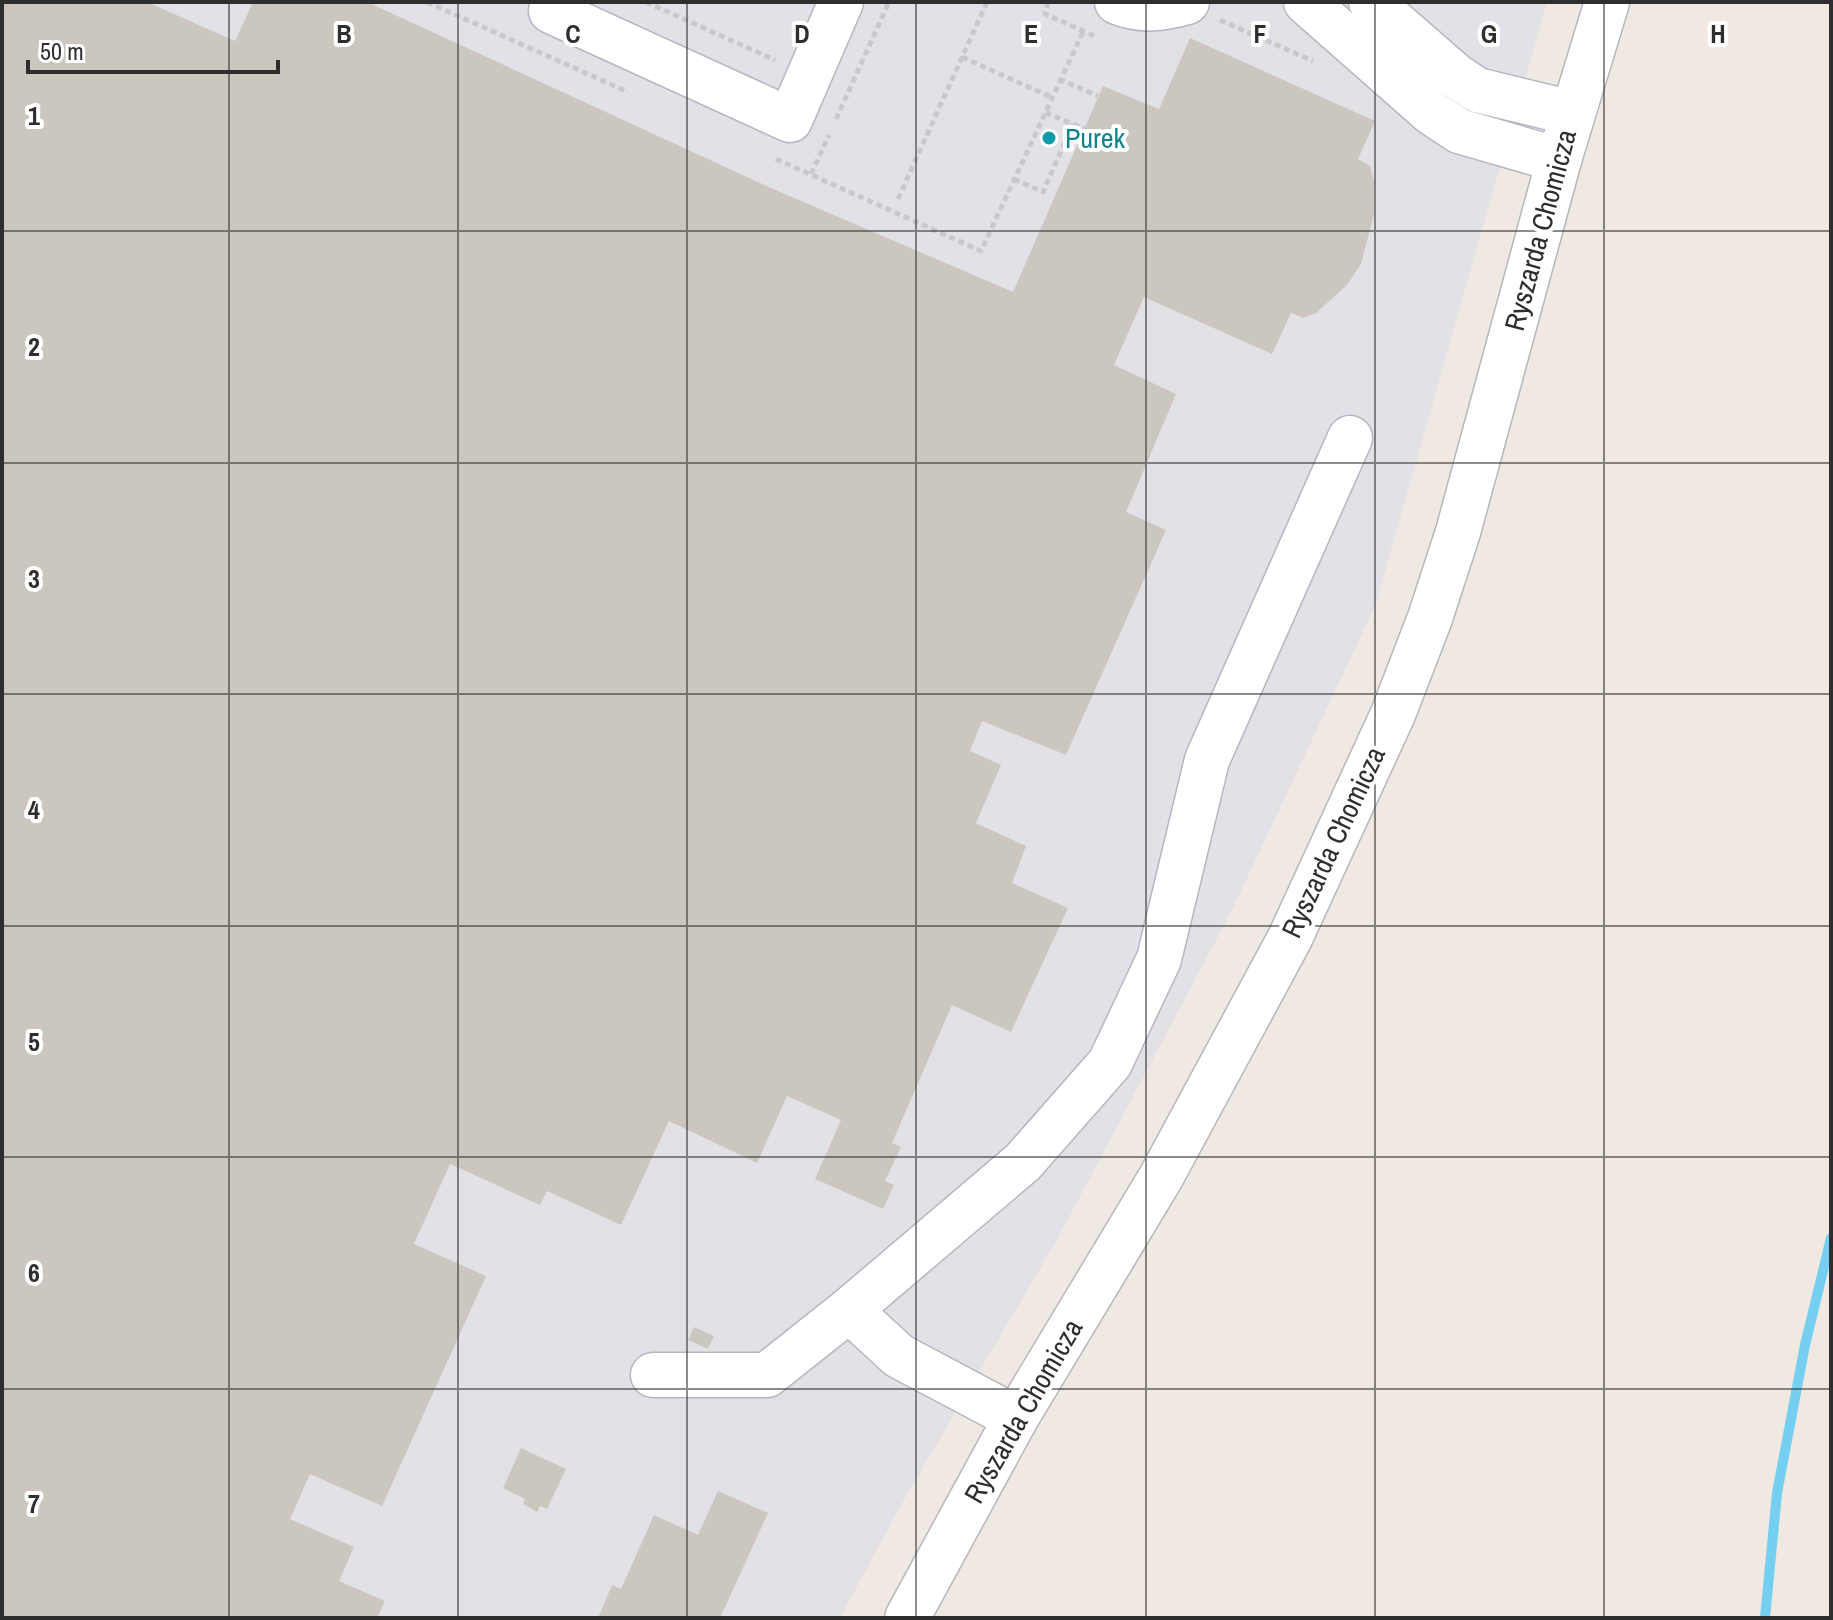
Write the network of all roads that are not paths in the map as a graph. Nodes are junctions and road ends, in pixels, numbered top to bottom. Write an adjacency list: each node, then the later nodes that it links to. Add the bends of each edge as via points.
1 (554, 2): 2 (street, via 551,11 790,120)
2 (841, 2)
3 (1306, 2): 9 (street, via 1459,131)
4 (1371, 2): 8 (street, via 1477,90)
5 (1607, 2): 8 (street, Ryszarda Chomicza)
6 (1196, 8): 7 (street, via 1130,7)
7 (1113, 17)
8 (1572, 113): 9 (street, Ryszarda Chomicza)
9 (1559, 160): 13 (street, Ryszarda Chomicza, via 1458,532 1393,714 1290,938 1161,1177)
10 (1350, 438): 11 (street, via 1207,760 1159,959 1110,1063 1023,1162)
11 (849, 1310): 12 (street, via 767,1375); 13 (street, via 899,1356)
12 (653, 1375)
13 (1016, 1418): 14 (street, Ryszarda Chomicza)
14 (907, 1618)

